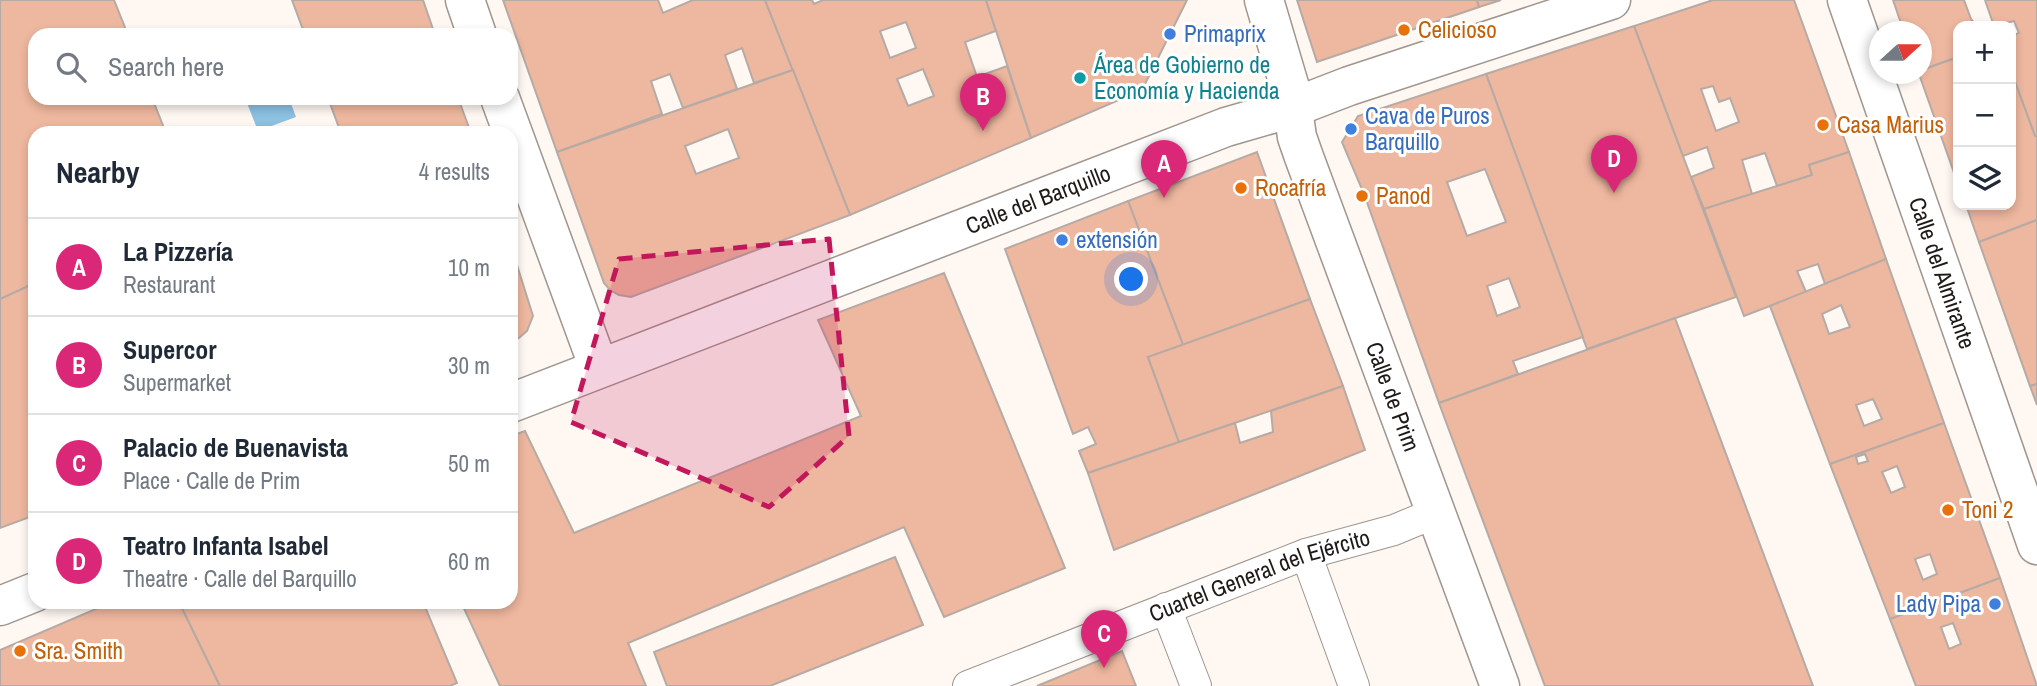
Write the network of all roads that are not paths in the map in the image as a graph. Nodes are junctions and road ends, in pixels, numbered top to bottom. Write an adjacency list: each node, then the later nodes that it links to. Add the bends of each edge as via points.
1 (465, 0): 5 (street)
2 (1264, 0): 7 (street, Calle de Prim)
3 (1611, 0): 7 (street, Calle del Barquillo)
4 (1847, 0): 13 (street, Calle del Almirante)
5 (475, 28)
6 (503, 105): 8 (street)
7 (1292, 108): 10 (street, Calle del Barquillo, via 1226,127); 12 (street, Calle de Prim, via 1304,157)
8 (510, 126)
9 (518, 147): 10 (street)
10 (599, 368): 11 (street, Calle del Barquillo)
11 (518, 400)
12 (1435, 513): 14 (lane, Cuartel General del Ejército, via 1394,530); 21 (street, Calle de Prim)
13 (2037, 545)
14 (1306, 554): 17 (lane, Cuartel General del Ejército); 20 (lane)
15 (28, 595): 16 (street)
16 (0, 606)
17 (1166, 608): 18 (lane, Cuartel General del Ejército); 19 (lane)
18 (968, 686)
19 (1196, 686)
20 (1354, 686)
21 (1500, 686)

